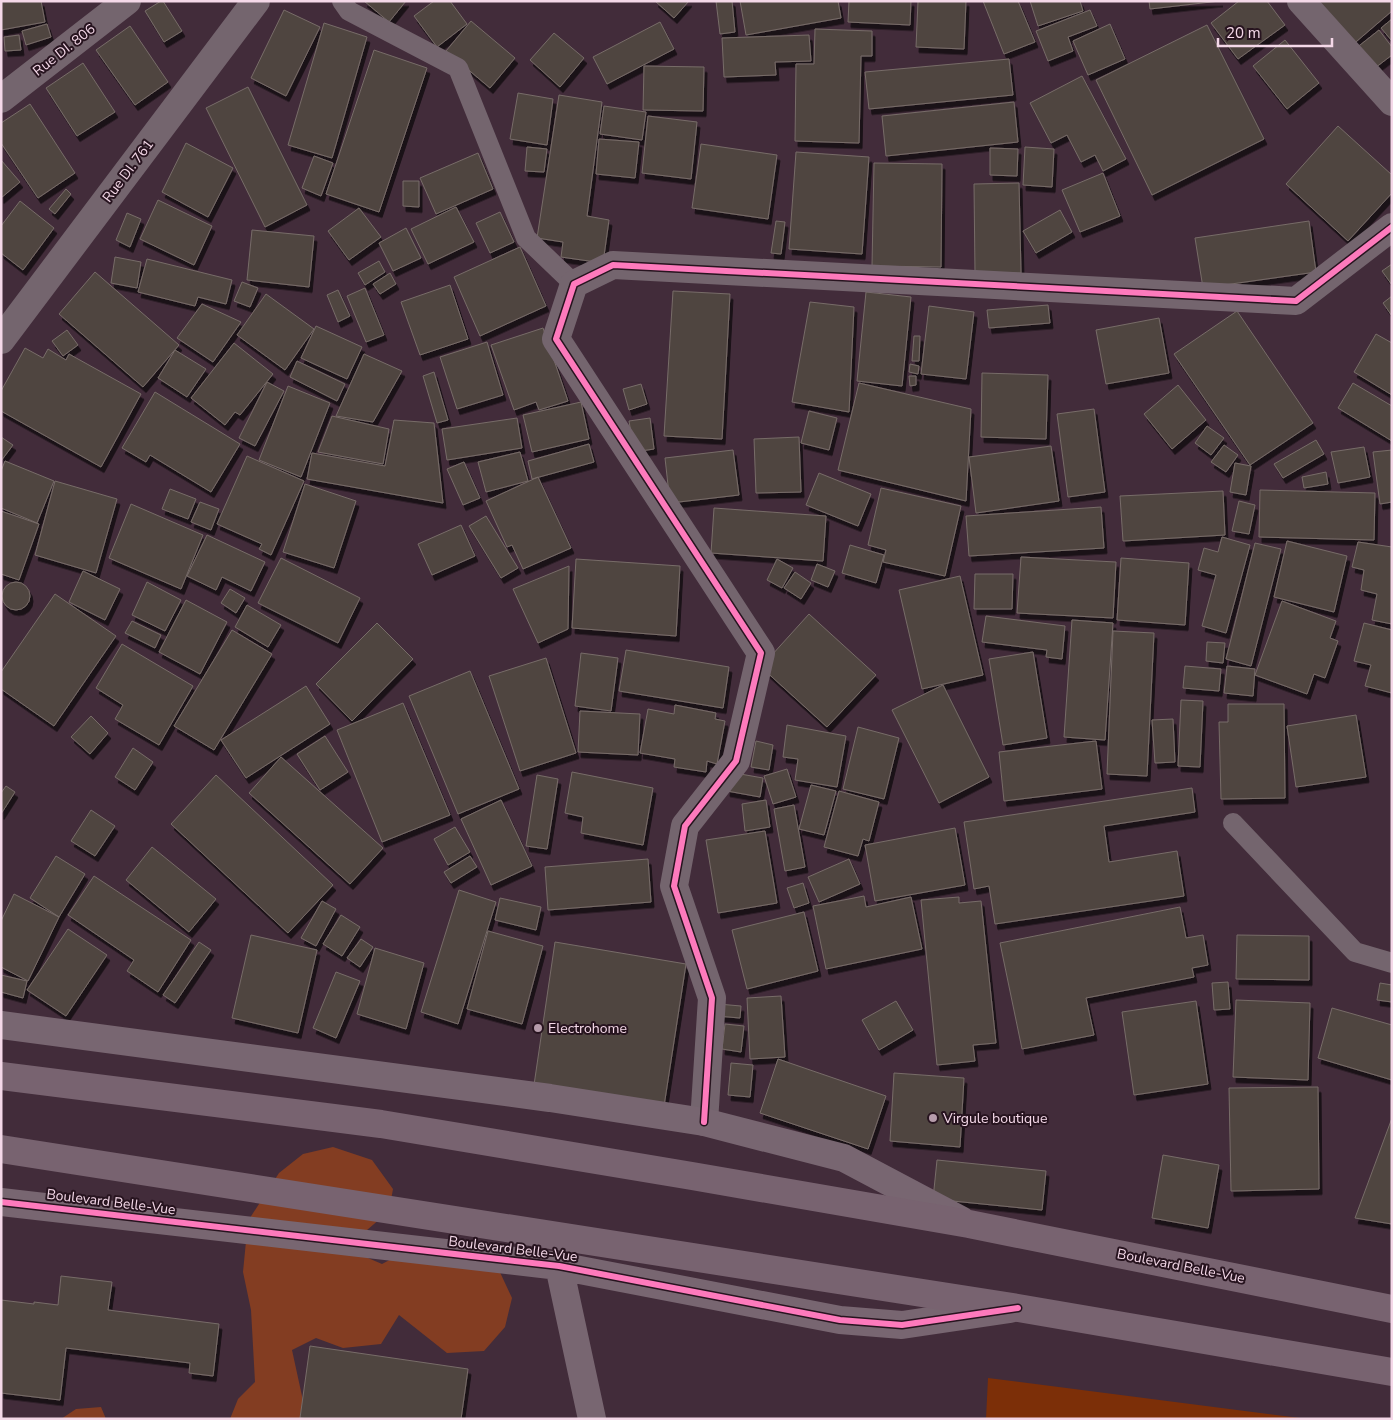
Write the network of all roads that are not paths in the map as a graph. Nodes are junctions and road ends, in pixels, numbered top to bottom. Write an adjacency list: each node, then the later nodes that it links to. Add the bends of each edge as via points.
1 (127, 1): 5 (street, Rue DI. 806)
2 (256, 1): 9 (street, Rue DI. 761)
3 (342, 1): 8 (lane, via 349,11 458,68 526,238)
4 (1301, 1): 6 (street)
5 (1, 98)
6 (1392, 102)
7 (1392, 226): 8 (street, via 1296,301 613,265)
8 (574, 284): 14 (street, via 556,339 760,653 736,761 685,826 674,886 712,998)
9 (1, 340)
10 (1233, 823): 11 (lane, via 1355,952)
11 (1392, 963)
12 (1, 1025): 14 (street, Boulevard Belle-Vue, via 540,1096)
13 (1, 1076): 17 (main road, Boulevard Belle-Vue, via 382,1124)
14 (704, 1122): 17 (street, Boulevard Belle-Vue, via 844,1158)
15 (1, 1149): 19 (main road, Boulevard Belle-Vue)
16 (1, 1202): 18 (street, Boulevard Belle-Vue)
17 (969, 1224): 20 (main road, Boulevard Belle-Vue)
18 (559, 1266): 19 (street, Boulevard Belle-Vue, via 840,1320 902,1325); 22 (street)
19 (1018, 1308): 21 (main road, Boulevard Belle-Vue)
20 (1392, 1309)
21 (1392, 1372)
22 (592, 1419)

